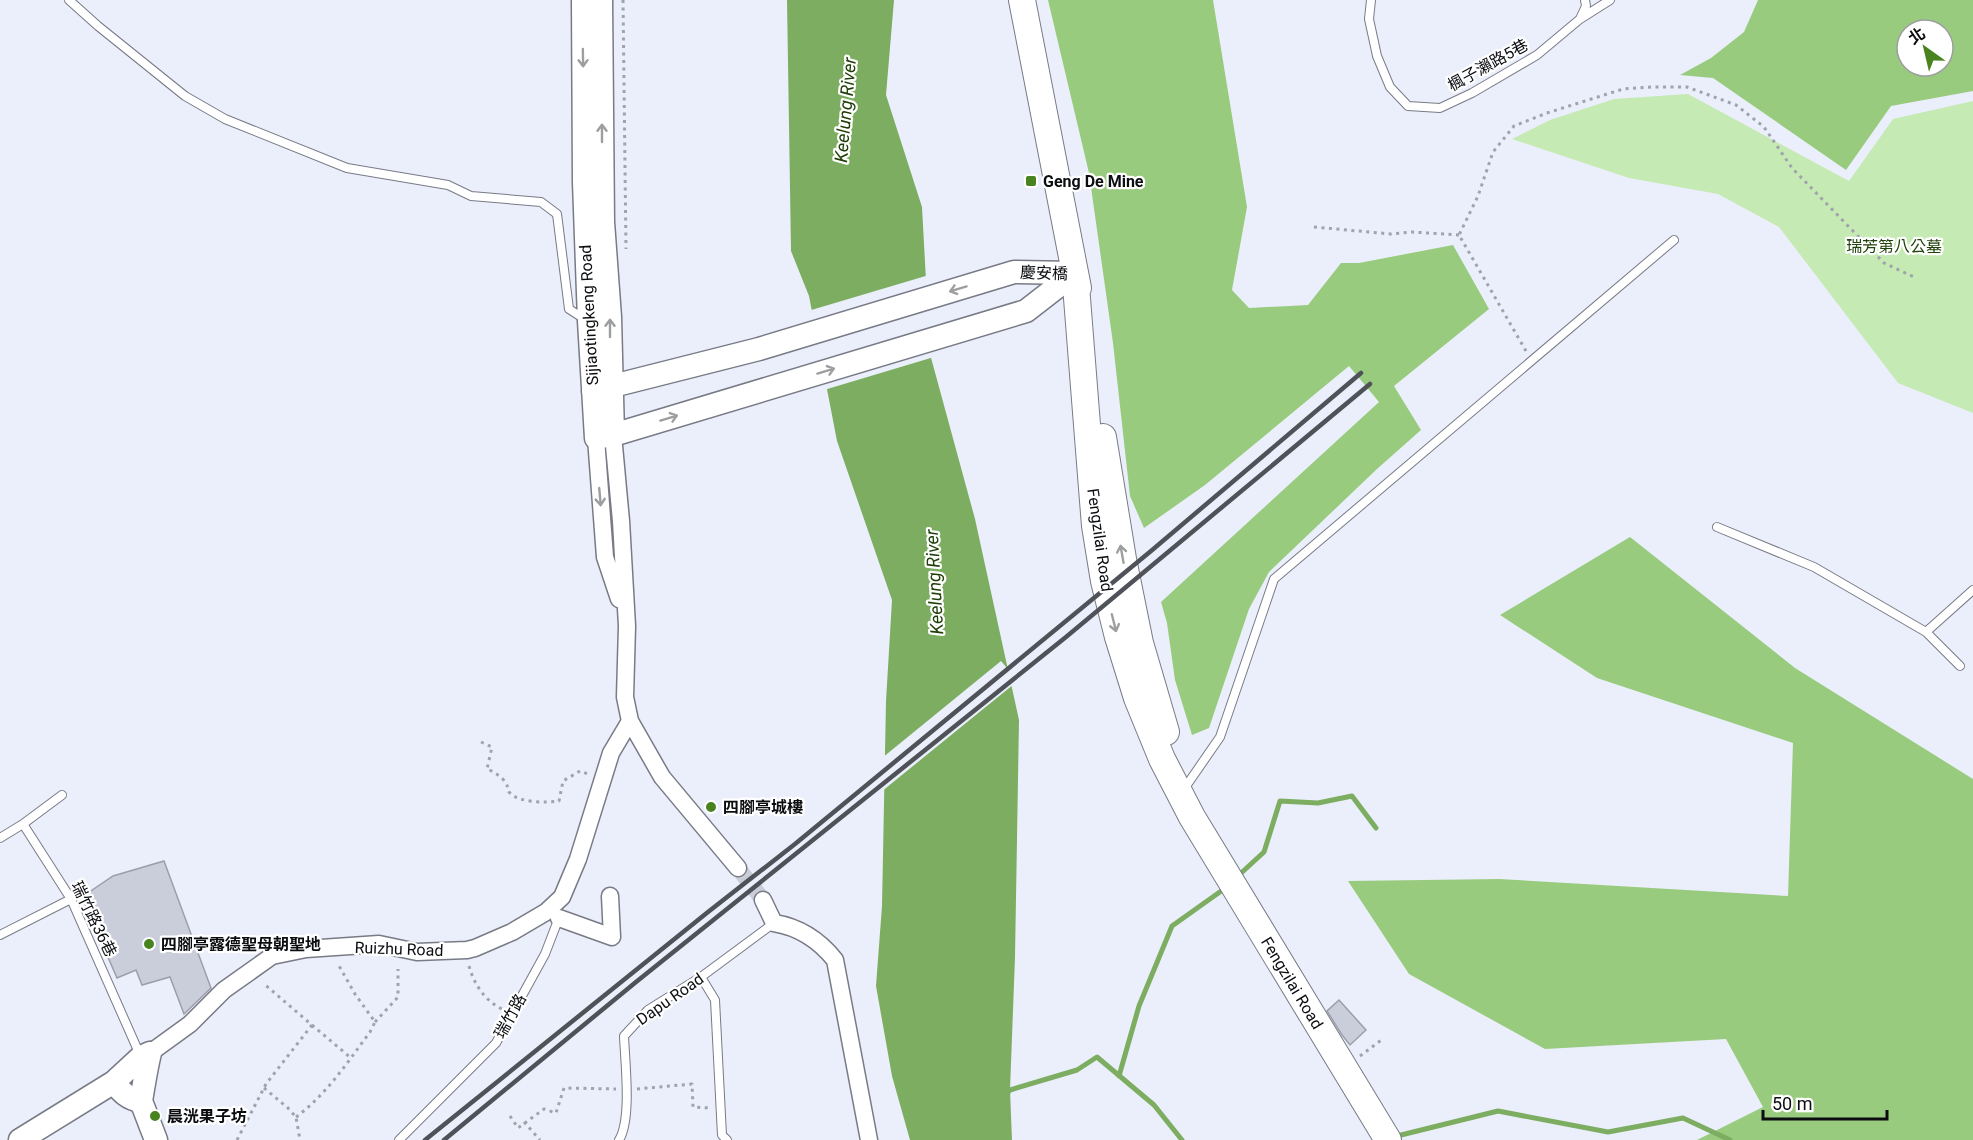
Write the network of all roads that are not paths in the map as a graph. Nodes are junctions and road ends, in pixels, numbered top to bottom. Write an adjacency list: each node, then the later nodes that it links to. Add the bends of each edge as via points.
1 (69, 0): 11 (lane, via 185,96 225,119 347,168 448,185 471,196 541,202 557,214 569,309)
2 (583, 0): 11 (street, Sijiaotingkeng Road, one-way to 11)
3 (601, 0): 12 (street, Sijiaotingkeng Road, one-way to 3, via 610,317 603,222)
4 (1022, 0): 10 (main road, Fengzilai Road)
5 (1371, 0): 8 (lane, 楓子瀨路5巷, via 1369,19 1377,56 1390,87 1408,106 1440,108 1472,93 1537,55)
6 (1585, 0): 8 (lane)
7 (1610, 0): 8 (lane, 楓子瀨路5巷)
8 (1580, 19)
9 (1674, 240): 20 (lane, via 1274,579 1220,737)
10 (1075, 273): 12 (street, 慶安橋, one-way to 12, via 1014,272 759,349); 13 (street, 慶安橋, one-way to 10, via 1026,310); 20 (main road, Fengzilai Road, via 1125,569)
11 (589, 321): 12 (street, Sijiaotingkeng Road)
12 (602, 389): 13 (street, Sijiaotingkeng Road)
13 (604, 437): 18 (street, Sijiaotingkeng Road, via 621,521 627,626 625,697)
14 (1717, 527): 16 (lane, via 1814,567)
15 (1973, 590): 16 (lane)
16 (1926, 632): 17 (lane)
17 (1960, 666)
18 (630, 721): 23 (street, via 662,777); 25 (street, Ruizhu Road, via 611,753)
19 (62, 795): 21 (lane)
20 (1180, 795): 41 (main road, Fengzilai Road)
21 (23, 824): 22 (lane); 26 (lane, 瑞竹路36巷)
22 (0, 838)
23 (738, 868)
24 (610, 896): 28 (street, via 612,937)
25 (562, 897): 28 (lane, 瑞竹路); 32 (street, Ruizhu Road, via 546,912 512,932 468,950 417,952 379,945 306,949 272,956)
26 (71, 899): 30 (lane); 32 (lane, 瑞竹路36巷)
27 (763, 900): 29 (street)
28 (560, 918): 37 (lane, 瑞竹路, via 496,1043)
29 (774, 923): 31 (lane, Dapu Road); 40 (street, via 789,925 809,936 835,960)
30 (0, 935)
31 (701, 977): 38 (lane, Dapu Road, via 648,1010 624,1035 625,1131); 39 (lane, via 715,1000 722,1135)
32 (146, 1055): 33 (street, Ruizhu Road); 34 (street)
33 (114, 1082): 34 (street, via 133,1100); 35 (street, Ruizhu Road)
34 (141, 1101): 36 (street)
35 (20, 1140)
36 (156, 1140)
37 (399, 1140)
38 (619, 1140)
39 (727, 1140)
40 (868, 1140)
41 (1388, 1140)

